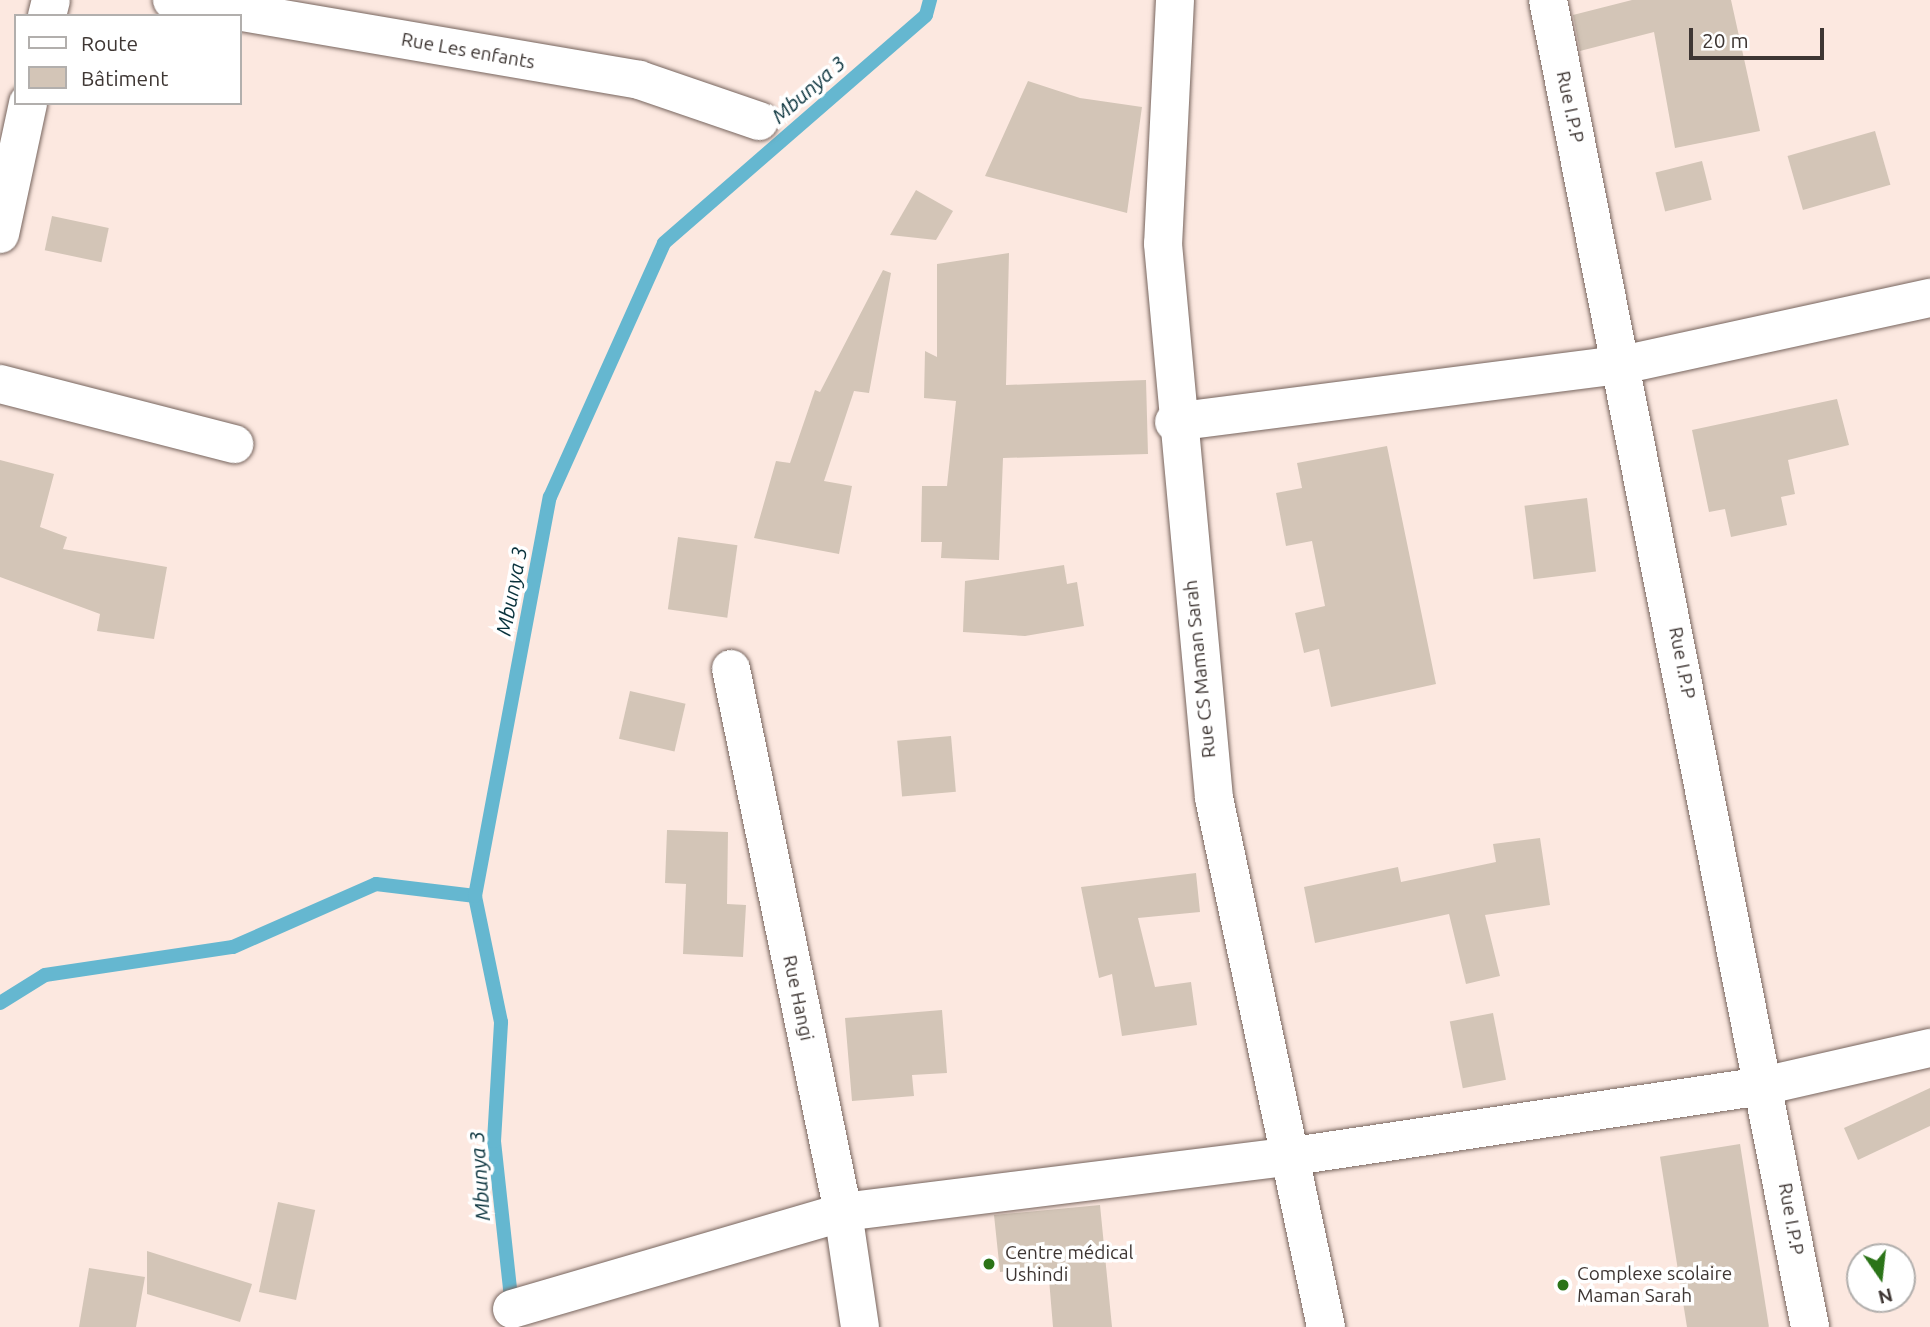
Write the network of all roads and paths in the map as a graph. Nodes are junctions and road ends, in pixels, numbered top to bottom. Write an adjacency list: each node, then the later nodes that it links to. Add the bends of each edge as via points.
1 (172, 0): 5 (street, Rue Les enfants, via 639,80)
2 (1175, 0): 10 (street, Rue CS Maman Sarah, via 1163,244)
3 (1548, 0): 8 (street, Rue I.P.P)
4 (28, 105): 6 (street)
5 (759, 121)
6 (0, 234)
7 (1930, 298): 8 (street)
8 (1622, 365): 10 (street); 14 (street, Rue I.P.P)
9 (0, 384): 11 (street)
10 (1174, 422): 15 (street, Rue CS Maman Sarah, via 1214,798)
11 (234, 444)
12 (731, 669): 16 (street, Rue Hangi)
13 (1930, 1048): 14 (street)
14 (1767, 1085): 15 (street); 20 (street, Rue I.P.P)
15 (1294, 1156): 16 (street); 19 (street, Rue CS Maman Sarah)
16 (843, 1212): 17 (street); 18 (street, Rue Hangi)
17 (512, 1309)
18 (860, 1327)
19 (1326, 1327)
20 (1810, 1327)

